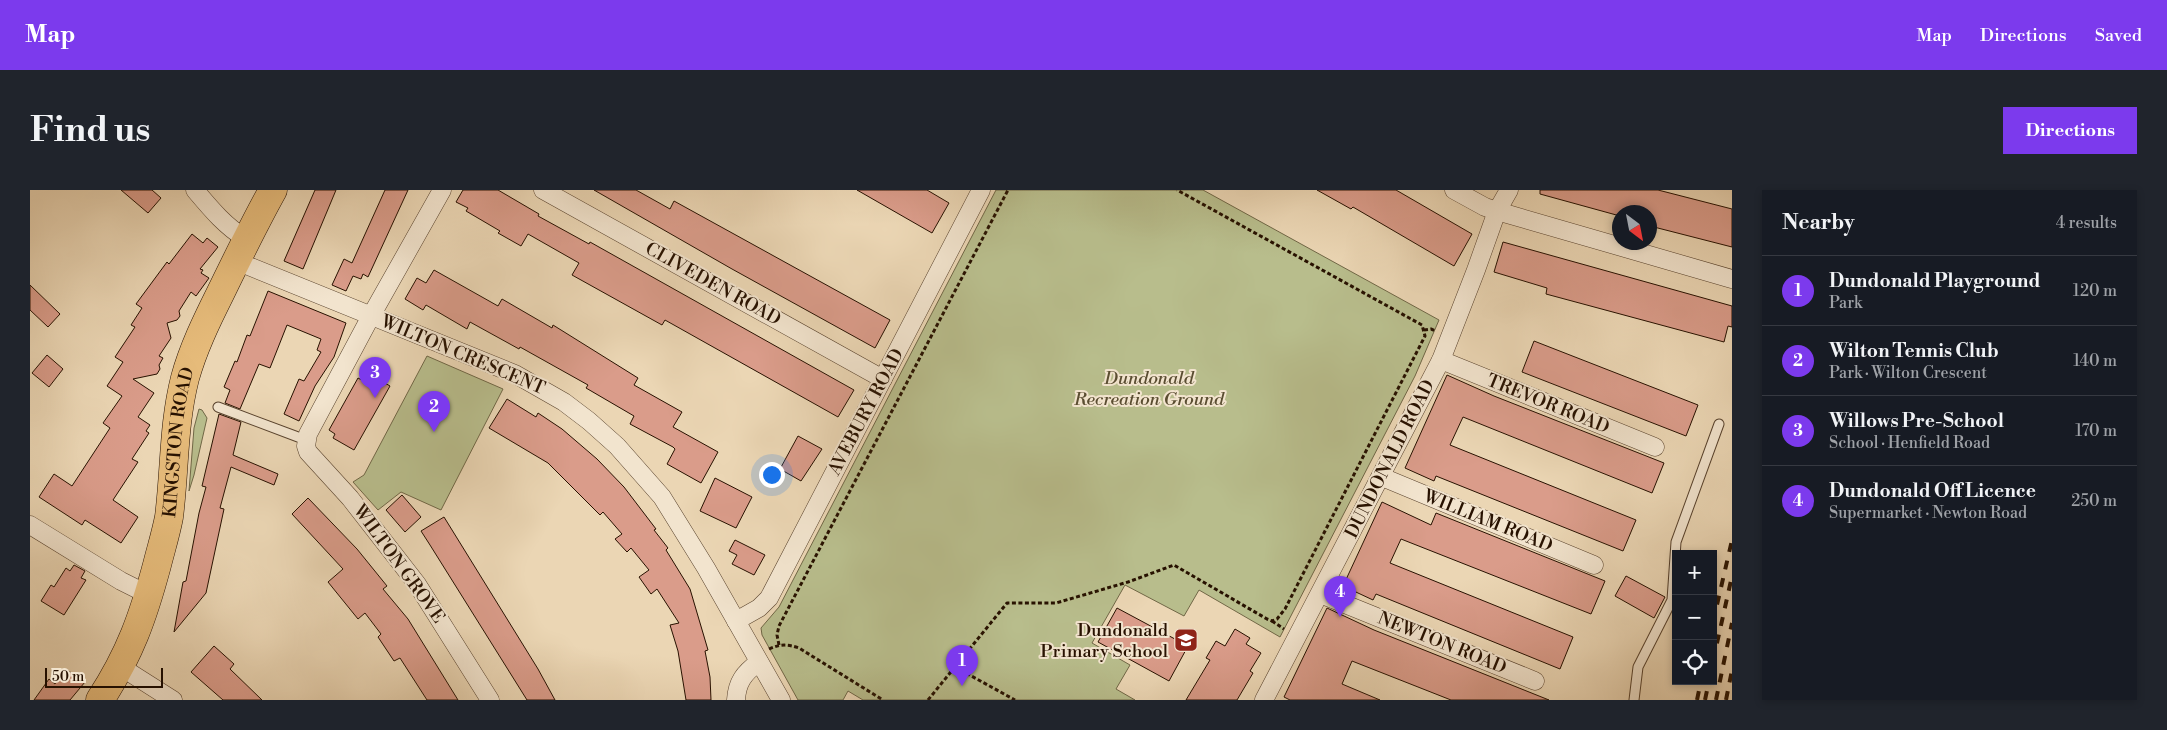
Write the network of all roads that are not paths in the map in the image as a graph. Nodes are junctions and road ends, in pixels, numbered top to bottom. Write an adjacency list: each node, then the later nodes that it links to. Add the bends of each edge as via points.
1 (195, 190): 9 (street, WILTON CRESCENT, via 234,231)
2 (273, 190): 9 (main road, KINGSTON ROAD)
3 (442, 190): 11 (street)
4 (543, 190): 13 (street, CLIVEDEN ROAD)
5 (1454, 190): 8 (street)
6 (1509, 190): 8 (street, DUNDONALD ROAD)
7 (979, 191): 13 (street, AVEBURY ROAD)
8 (1497, 211): 10 (street); 12 (street, DUNDONALD ROAD)
9 (241, 250): 11 (street, WILTON CRESCENT); 22 (main road, KINGSTON ROAD, via 195,347 185,380 174,445 169,516)
10 (1732, 279)
11 (371, 316): 16 (street); 23 (street, WILTON CRESCENT, via 515,374 564,402 589,421 630,459 662,497)
12 (1441, 360): 17 (street, TREVOR ROAD); 18 (street, DUNDONALD ROAD)
13 (883, 379): 23 (street, AVEBURY ROAD, via 769,598)
14 (218, 407): 16 (lane)
15 (1718, 424): 33 (lane, via 1676,542 1672,600 1638,667)
16 (307, 437): 29 (street, WILTON GROVE, via 308,452 350,498 417,584)
17 (1655, 447)
18 (1382, 477): 20 (street, WILLIAM ROAD); 21 (street, DUNDONALD ROAD)
19 (30, 525): 22 (street)
20 (1594, 564)
21 (1320, 594): 26 (street, NEWTON ROAD); 32 (street, DUNDONALD ROAD)
22 (149, 596): 25 (main road, KINGSTON ROAD)
23 (736, 621): 24 (street, WILTON CRESCENT)
24 (757, 660): 30 (street, via 742,676); 31 (street, WILTON CRESCENT)
25 (121, 667): 27 (main road, KINGSTON ROAD); 28 (street)
26 (1535, 681)
27 (100, 700)
28 (173, 700)
29 (490, 700)
30 (736, 700)
31 (780, 700)
32 (1264, 700)
33 (1634, 700)

